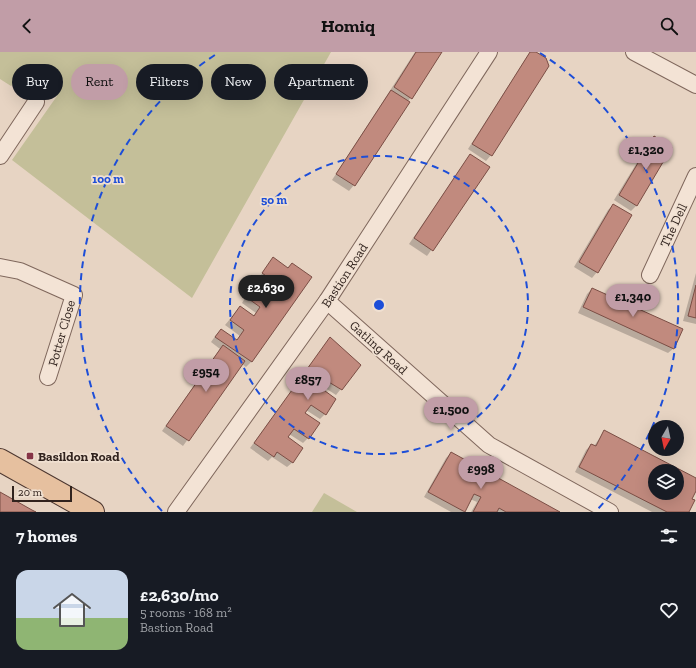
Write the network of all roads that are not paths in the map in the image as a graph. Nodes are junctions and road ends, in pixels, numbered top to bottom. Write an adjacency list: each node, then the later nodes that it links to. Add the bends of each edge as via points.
1 (489, 52): 9 (street, Bastion Road)
2 (634, 52): 3 (street)
3 (696, 85)
4 (36, 102): 5 (street)
5 (0, 156)
6 (696, 176): 8 (street, The Dell)
7 (0, 267): 10 (street, Potter Close, via 20,271 74,295)
8 (650, 275)
9 (327, 300): 13 (street, Bastion Road); 14 (street, Gatling Road, via 489,445)
10 (48, 377)
11 (0, 460): 12 (main road)
12 (93, 512)
13 (176, 512)
14 (610, 512)

